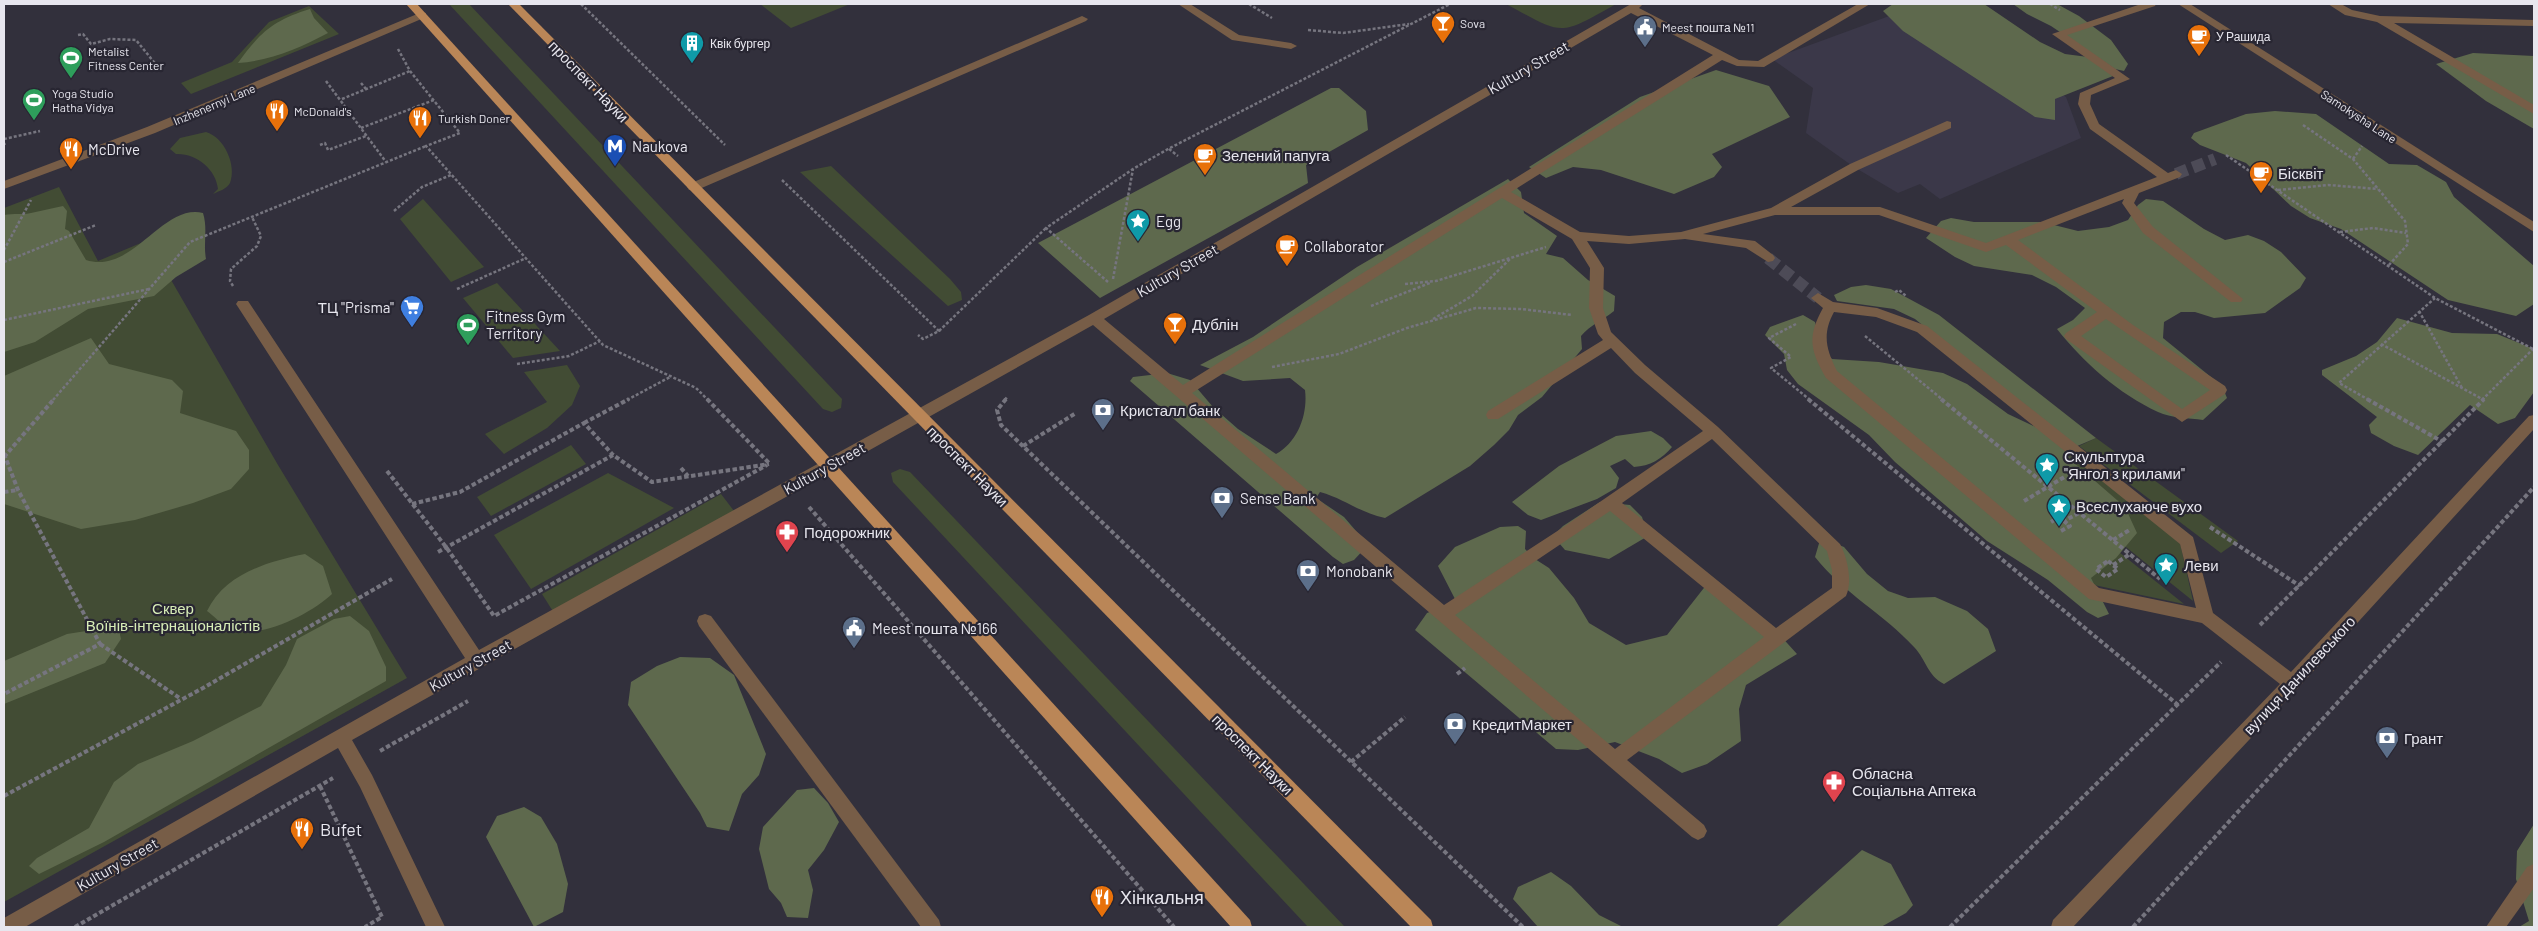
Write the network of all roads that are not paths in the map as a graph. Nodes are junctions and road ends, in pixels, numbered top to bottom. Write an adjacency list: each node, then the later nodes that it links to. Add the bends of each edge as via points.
1 (411, 4): 10 (main road)
2 (514, 4): 19 (main road, проспект Науки)
3 (1183, 4): 14 (street, via 1236,38)
4 (1865, 4): 15 (street, via 1760,65 1737,63)
5 (2151, 4): 20 (street, via 2058,34 2124,79 2086,93 2084,104 2094,126 2171,175)
6 (2208, 4): 9 (street)
7 (2333, 4): 12 (street, via 2349,12)
8 (1634, 6): 15 (street); 33 (street, Kultury Street)
9 (2187, 6): 23 (street, Samokysha Lane)
10 (422, 15): 18 (street, Inzhenernyi Lane, via 151,130); 40 (main road)
11 (1082, 19): 19 (street)
12 (2380, 19): 13 (street); 16 (street)
13 (2534, 23)
14 (1291, 46)
15 (1721, 55): 21 (street)
16 (2534, 110)
17 (1947, 124): 22 (street, via 1854,167)
18 (4, 185)
19 (693, 187): 37 (main road, проспект Науки)
20 (2135, 189): 26 (street); 29 (street, via 2128,202 2148,230)
21 (1502, 192): 24 (street); 35 (street)
22 (1775, 211): 25 (street); 26 (street, via 1880,210 1986,248)
23 (2534, 228)
24 (1577, 236): 25 (street, via 1628,240); 34 (street, via 1596,268 1596,308 1605,334)
25 (1681, 236): 27 (street, via 1750,244)
26 (2008, 240): 32 (street)
27 (1768, 258)
28 (1818, 298): 31 (street)
29 (2236, 298)
30 (243, 304): 46 (street)
31 (1830, 308): 43 (street, via 1853,306 1881,313 1922,330 2188,541); 43 (street, via 1821,323 1817,345 1831,374 2095,594)
32 (2106, 312): 32 (street, via 2128,328 2220,390 2182,417 2071,336)
33 (1094, 318): 35 (street); 37 (street, Kultury Street)
34 (1612, 341): 36 (street); 39 (street)
35 (1181, 393): 42 (street)
36 (1493, 415)
37 (919, 416): 40 (street, Kultury Street); 56 (main road, проспект Науки)
38 (2534, 420): 47 (street, вулиця Данилевського)
39 (1713, 431): 41 (street); 45 (street, via 1834,548 1840,570 1840,591)
40 (827, 466): 46 (street, Kultury Street); 55 (main road)
41 (1610, 502): 42 (street); 45 (street)
42 (1442, 615): 49 (street)
43 (2206, 617): 47 (street)
44 (706, 621): 54 (street)
45 (1776, 637): 49 (street)
46 (476, 660): 48 (street, Kultury Street)
47 (2292, 683): 57 (street, вулиця Данилевського)
48 (341, 738): 52 (street, Kultury Street); 53 (street)
49 (1614, 760): 50 (street)
50 (1698, 832)
51 (2534, 873): 58 (street)
52 (7, 927)
53 (436, 927)
54 (932, 927)
55 (1243, 927)
56 (1424, 927)
57 (2060, 927)
58 (2495, 927)

